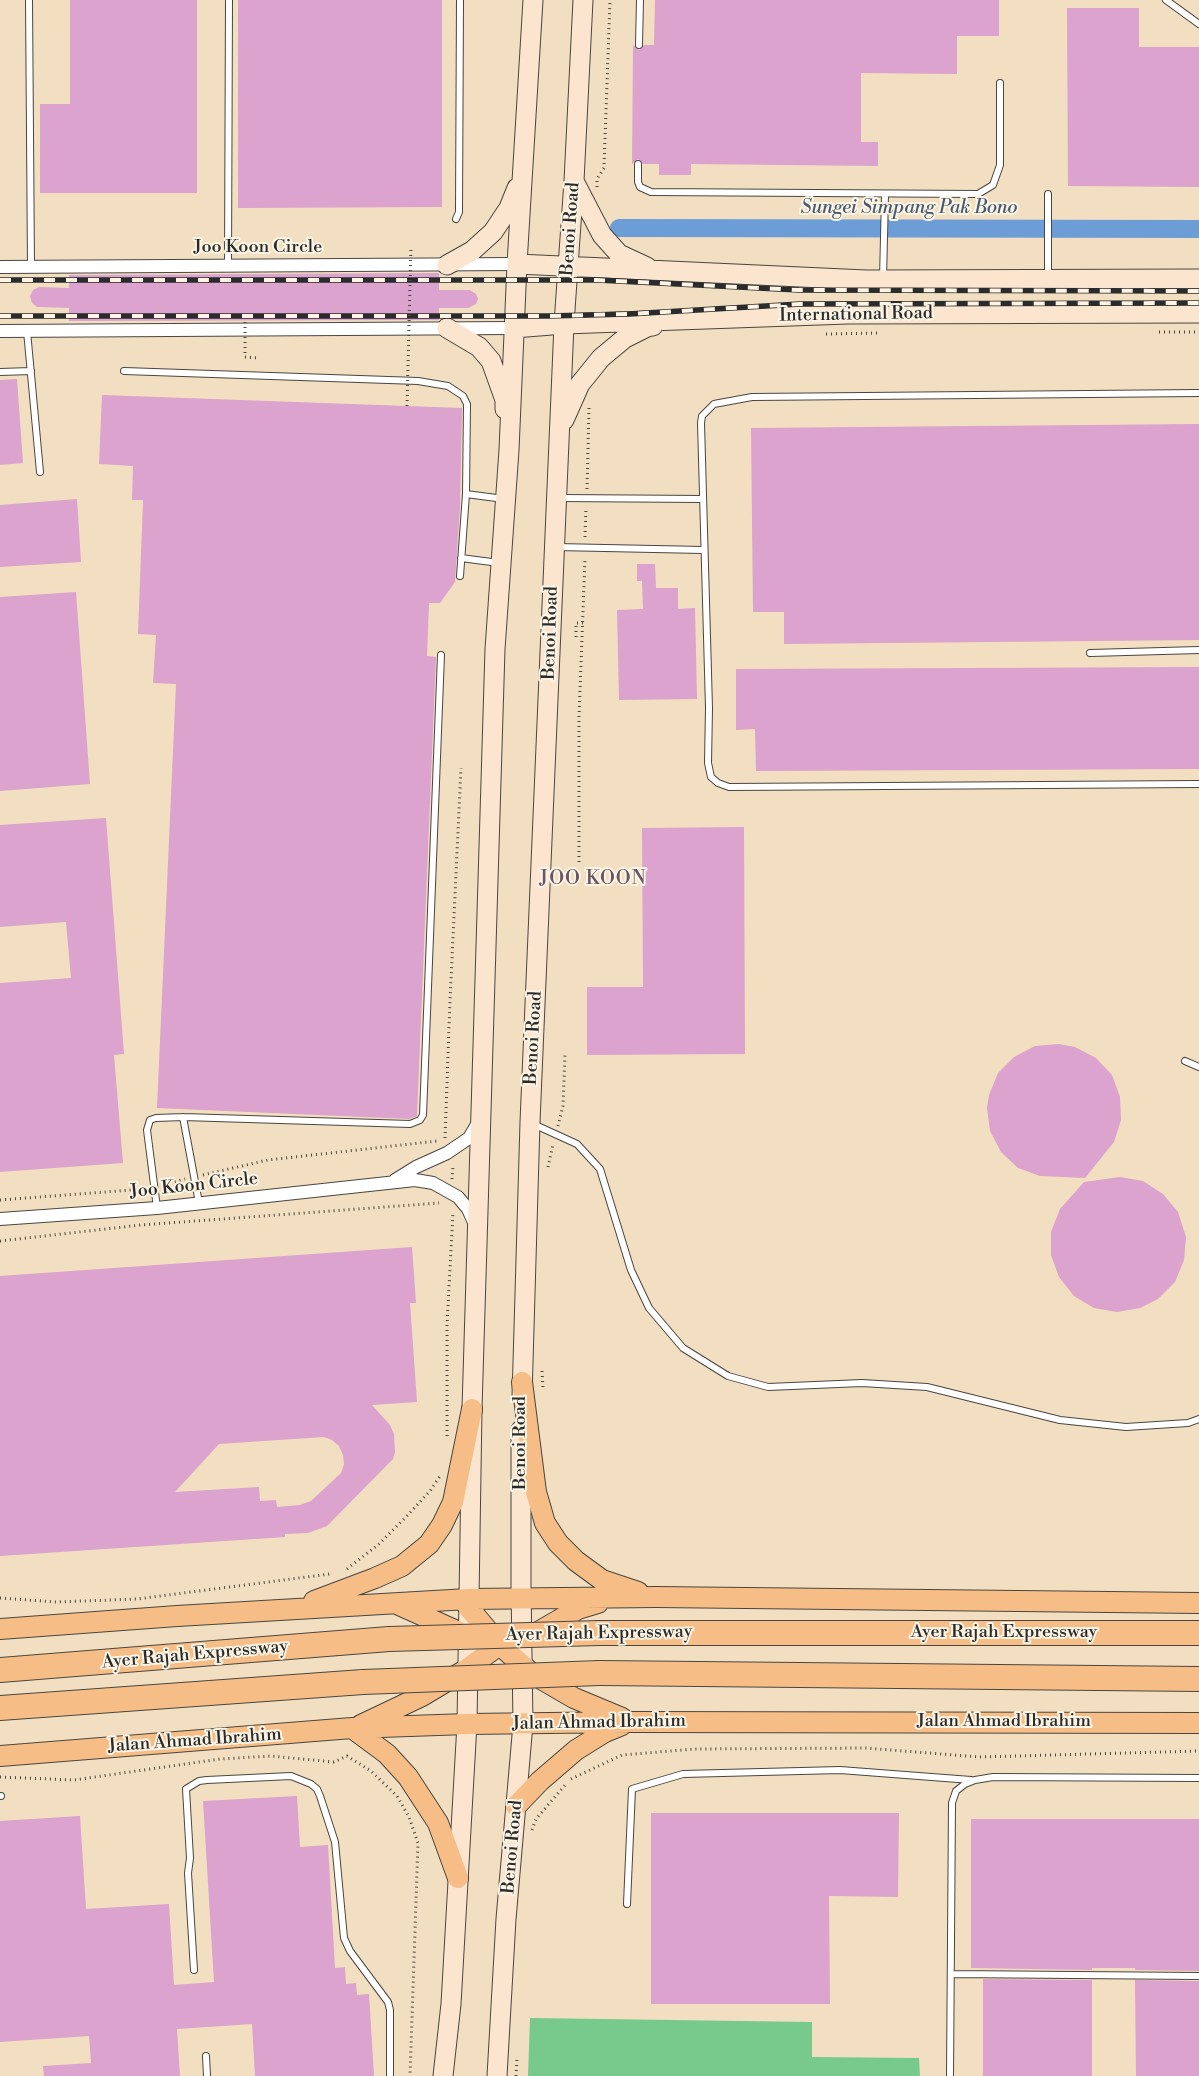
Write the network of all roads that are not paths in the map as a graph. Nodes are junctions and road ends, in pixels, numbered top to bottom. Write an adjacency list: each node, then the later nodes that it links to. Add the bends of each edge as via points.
1 (29, 0): 21 (lane)
2 (230, 0): 19 (lane)
3 (460, 0): 16 (lane, via 459,212)
4 (533, 0): 12 (main road)
5 (583, 0): 13 (main road, Benoi Road)
6 (640, 0): 9 (lane)
7 (1166, 0): 8 (lane)
8 (1199, 24)
9 (639, 45)
10 (1000, 83): 14 (lane, via 1000,165 993,185 978,194)
11 (638, 164): 14 (lane, via 640,187 651,192)
12 (522, 176): 17 (main road); 18 (main road, via 509,208 493,232 472,251)
13 (574, 181): 22 (main road, Benoi Road); 23 (main road, via 602,235 619,254)
14 (885, 195): 26 (lane)
15 (1048, 195): 24 (lane)
16 (456, 219)
17 (517, 264): 18 (street, Joo Koon Circle); 22 (main road, International Road); 31 (main road)
18 (447, 265): 19 (street, Joo Koon Circle)
19 (228, 266): 21 (street, Joo Koon Circle)
20 (0, 267): 21 (street, Joo Koon Circle)
21 (31, 267)
22 (568, 267): 23 (main road, International Road); 29 (main road, Benoi Road)
23 (654, 271): 26 (main road, International Road)
24 (1048, 279): 25 (main road, International Road); 26 (main road, International Road)
25 (1199, 279)
26 (883, 280)
27 (1199, 313): 28 (main road, International Road, via 848,314)
28 (692, 320): 29 (main road, International Road); 38 (main road, via 647,327 601,358 580,384)
29 (564, 324): 31 (main road, International Road); 38 (main road, Benoi Road)
30 (447, 328): 31 (street); 33 (street); 39 (main road, via 479,347 491,362 505,400)
31 (514, 328): 39 (main road)
32 (0, 331): 33 (street)
33 (27, 331): 34 (lane)
34 (30, 371): 36 (lane); 40 (lane)
35 (124, 371): 41 (lane, via 418,381 448,386 463,396 468,404)
36 (0, 372)
37 (1199, 393): 44 (lane, via 752,397 726,400 714,404 702,416)
38 (560, 431): 42 (main road, Benoi Road)
39 (509, 450): 43 (main road)
40 (40, 472)
41 (466, 494): 43 (lane); 47 (lane)
42 (557, 498): 44 (lane); 45 (main road, Benoi Road)
43 (506, 499): 48 (main road)
44 (703, 499): 46 (lane)
45 (555, 547): 46 (lane); 58 (main road, Benoi Road)
46 (703, 550): 53 (lane, via 708,763 711,777 718,784 729,787)
47 (461, 558): 48 (lane); 49 (lane)
48 (502, 564): 56 (main road, via 495,649)
49 (460, 576)
50 (1199, 650): 51 (lane)
51 (1090, 653)
52 (441, 655): 57 (lane, via 420,1120 410,1124)
53 (1199, 784)
54 (1185, 1061): 55 (lane)
55 (1199, 1067)
56 (482, 1115): 59 (street, Joo Koon Circle, via 469,1138 450,1144); 63 (main road)
57 (183, 1117): 60 (lane); 61 (lane, via 150,1120 147,1130)
58 (530, 1122): 64 (main road, Benoi Road); 66 (lane, via 577,1144 600,1169 630,1270 649,1308 683,1348 728,1376 768,1387 862,1383 927,1387 1060,1420 1126,1427 1188,1423)
59 (391, 1182): 60 (street, Joo Koon Circle); 63 (street, Joo Koon Circle, via 416,1180 433,1183 451,1193 468,1209)
60 (199, 1203): 61 (street, Joo Koon Circle)
61 (157, 1208): 62 (street, Joo Koon Circle)
62 (0, 1219)
63 (478, 1231): 65 (main road)
64 (522, 1382): 67 (main road, via 536,1492 545,1523 558,1543 602,1580); 69 (main road, Benoi Road)
65 (472, 1409): 71 (main road); 73 (main road, via 453,1502 429,1544 402,1566)
66 (1199, 1419)
67 (656, 1597): 68 (main road); 72 (main road)
68 (612, 1598): 69 (main road); 77 (main road, via 578,1609)
69 (522, 1600): 71 (main road); 77 (main road, Benoi Road)
70 (395, 1603): 71 (main road); 73 (main road); 76 (main road)
71 (468, 1603): 76 (main road); 77 (main road)
72 (1199, 1603)
73 (291, 1608): 74 (main road)
74 (0, 1629)
75 (1199, 1633): 79 (highway, Ayer Rajah Expressway, bridge, via 599,1633 388,1639)
76 (468, 1636): 77 (main road); 78 (main road)
77 (509, 1649): 78 (main road); 81 (main road); 82 (main road); 84 (main road, via 531,1673 574,1698)
78 (468, 1668): 82 (main road); 88 (main road, via 403,1706)
79 (0, 1670)
80 (1199, 1679): 83 (highway, bridge, via 599,1673 363,1682)
81 (522, 1685): 87 (main road, Benoi Road)
82 (468, 1690): 86 (main road)
83 (0, 1708)
84 (631, 1722): 85 (main road, Jalan Ahmad Ibrahim); 87 (main road, Jalan Ahmad Ibrahim); 92 (main road, via 605,1732 576,1750 540,1780)
85 (1199, 1723)
86 (467, 1724): 87 (main road, Jalan Ahmad Ibrahim); 88 (main road, Jalan Ahmad Ibrahim); 93 (main road)
87 (523, 1724): 92 (main road, Benoi Road)
88 (352, 1728): 89 (main road, Jalan Ahmad Ibrahim); 93 (main road, via 387,1754 408,1777 438,1823)
89 (0, 1756)
90 (1199, 1778): 91 (lane, via 993,1777)
91 (975, 1780): 94 (lane, via 840,1770 682,1774 632,1789); 96 (lane, via 956,1791 952,1803)
92 (516, 1806): 102 (main road, Benoi Road)
93 (458, 1878): 101 (main road)
94 (627, 1904)
95 (194, 1970): 100 (lane, via 186,1789 199,1781 291,1776 311,1784 320,1796 335,1842 344,1938 388,2002)
96 (951, 1974): 97 (lane); 103 (lane)
97 (1199, 1976)
98 (206, 2056): 99 (lane)
99 (207, 2076)
100 (390, 2076)
101 (444, 2076)
102 (497, 2076)
103 (950, 2076)

